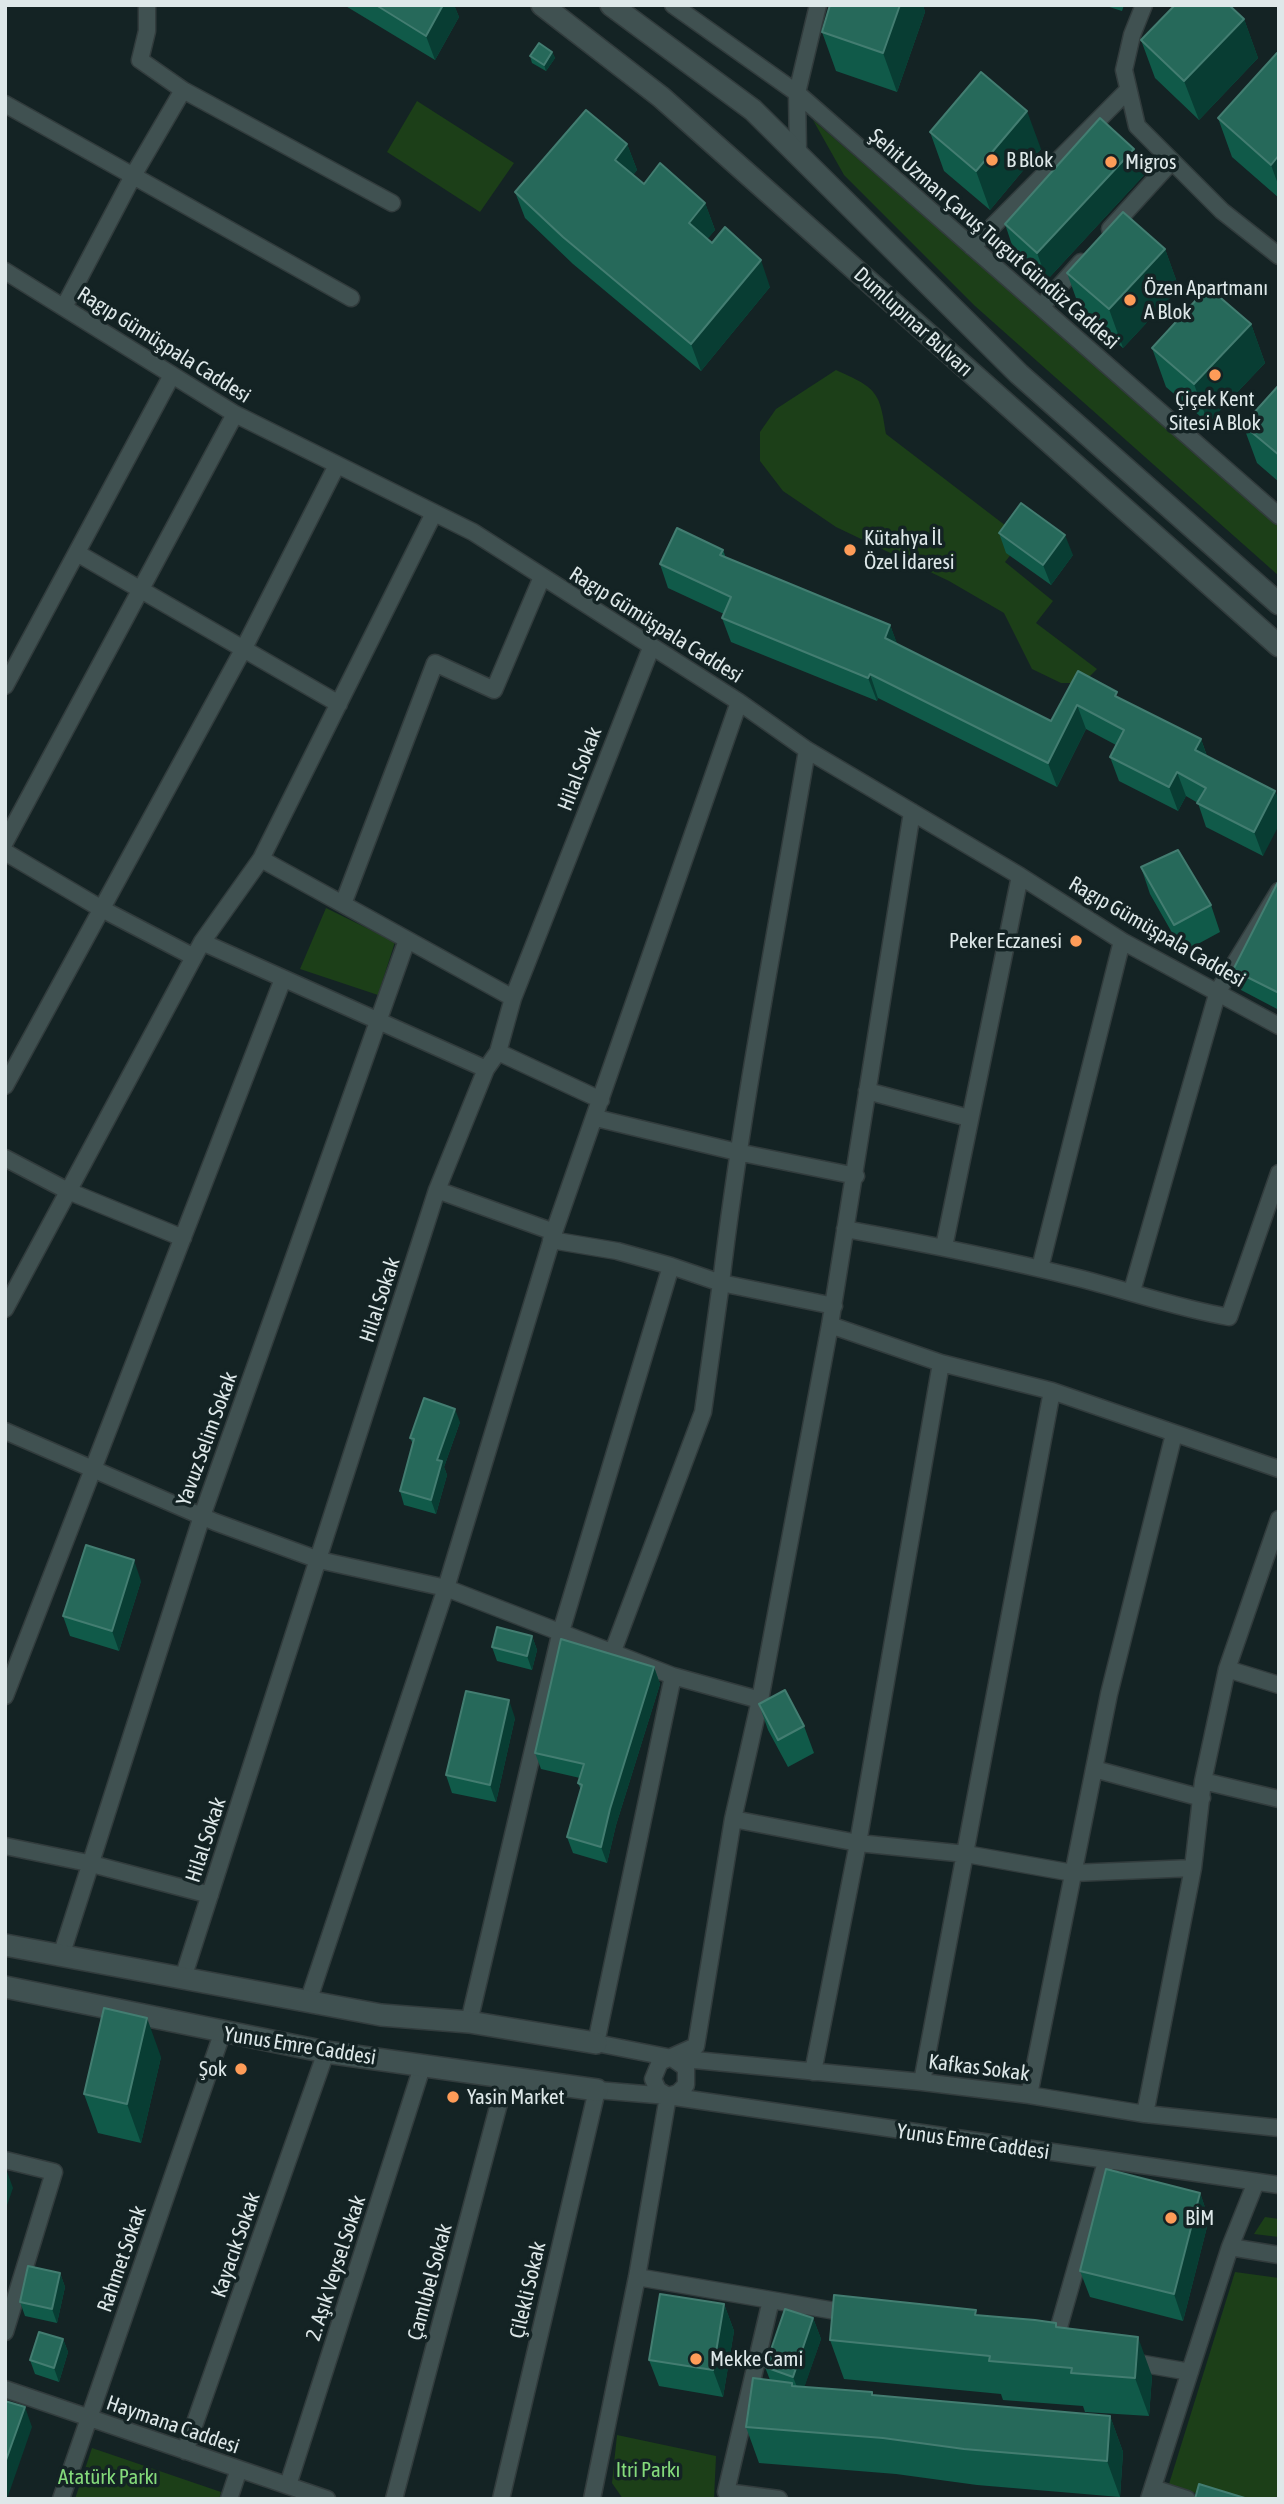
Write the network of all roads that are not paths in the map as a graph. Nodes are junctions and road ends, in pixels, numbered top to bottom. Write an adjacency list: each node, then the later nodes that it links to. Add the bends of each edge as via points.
1 (147, 5): 7 (street, via 141,60)
2 (542, 5): 30 (main road, Dumlupınar Bulvarı, via 661,97)
3 (611, 5): 11 (main road, Dumlupınar Bulvarı, via 753,110)
4 (674, 5): 9 (street, Şehit Uzman Çavuş Turgut Gündüz Caddesi)
5 (818, 5): 9 (street)
6 (1144, 5): 8 (street, via 1124,70)
7 (183, 90): 13 (street); 14 (street)
8 (1128, 90): 12 (street, via 1137,126); 15 (street)
9 (797, 93): 11 (street); 15 (street, Şehit Uzman Çavuş Turgut Gündüz Caddesi)
10 (5, 104): 13 (street)
11 (799, 153): 29 (main road, Dumlupınar Bulvarı, via 1019,374)
12 (1172, 160): 16 (street, via 1222,211); 20 (street)
13 (134, 174): 18 (street); 19 (street)
14 (392, 202)
15 (972, 247): 20 (street, Şehit Uzman Çavuş Turgut Gündüz Caddesi)
16 (1279, 256)
17 (5, 271): 19 (street, Ragıp Gümüşpala Caddesi)
18 (351, 298)
19 (64, 307): 21 (street, Ragıp Gümüşpala Caddesi)
20 (1041, 307): 25 (street, Şehit Uzman Çavuş Turgut Gündüz Caddesi)
21 (172, 375): 22 (street, Ragıp Gümüşpala Caddesi); 26 (street)
22 (235, 414): 23 (street, Ragıp Gümüşpala Caddesi); 28 (street)
23 (338, 465): 24 (street, Ragıp Gümüşpala Caddesi); 31 (street)
24 (435, 513): 27 (street, Ragıp Gümüşpala Caddesi); 35 (street)
25 (1279, 516)
26 (77, 553): 28 (street); 33 (street)
27 (542, 577): 32 (street, Ragıp Gümüşpala Caddesi); 43 (street, via 494,690 435,663)
28 (142, 591): 31 (street); 38 (street)
29 (1279, 604)
30 (1279, 646)
31 (244, 648): 35 (street); 44 (street)
32 (651, 648): 34 (street, Ragıp Gümüşpala Caddesi); 50 (street, Hilal Sokak)
33 (5, 686)
34 (738, 702): 36 (street, Ragıp Gümüşpala Caddesi); 57 (street)
35 (340, 704): 40 (street)
36 (807, 750): 37 (street, Ragıp Gümüşpala Caddesi); 60 (street)
37 (912, 812): 41 (street, Ragıp Gümüşpala Caddesi); 56 (street)
38 (5, 842)
39 (5, 852): 44 (street)
40 (261, 859): 43 (street); 47 (street)
41 (1020, 876): 46 (street, Ragıp Gümüşpala Caddesi); 59 (street)
42 (1279, 891): 49 (street)
43 (343, 904): 45 (street)
44 (100, 908): 47 (street); 55 (street)
45 (407, 940): 50 (street); 51 (street, Yavuz Selim Sokak)
46 (1122, 941): 49 (street, Ragıp Gümüşpala Caddesi); 71 (street)
47 (198, 949): 48 (street); 65 (street)
48 (283, 979): 51 (street); 68 (street)
49 (1218, 990): 52 (street, Ragıp Gümüşpala Caddesi); 73 (street)
50 (513, 998): 53 (street, Hilal Sokak)
51 (379, 1022): 54 (street); 83 (street, Yavuz Selim Sokak)
52 (1279, 1026)
53 (498, 1052): 54 (street, Hilal Sokak); 57 (street)
54 (486, 1069): 64 (street, Hilal Sokak)
55 (5, 1086)
56 (867, 1091): 59 (street); 63 (street)
57 (601, 1100): 58 (street)
58 (596, 1118): 60 (street); 67 (street)
59 (969, 1118): 69 (street)
60 (737, 1152): 63 (street); 72 (street)
61 (5, 1158): 65 (street)
62 (1279, 1173): 73 (street, via 1229,1317 1179,1309)
63 (856, 1176): 66 (street)
64 (436, 1190): 67 (street); 85 (street, Hilal Sokak)
65 (68, 1191): 68 (street); 75 (street)
66 (845, 1229): 69 (street); 74 (street)
67 (552, 1236): 70 (street); 86 (street)
68 (183, 1238): 81 (street)
69 (944, 1247): 71 (street)
70 (671, 1266): 72 (street); 87 (street)
71 (1040, 1268): 73 (street)
72 (721, 1283): 74 (street); 88 (street, via 703,1412)
73 (1132, 1292)
74 (834, 1306): 76 (street)
75 (5, 1309)
76 (830, 1325): 77 (street); 94 (street)
77 (941, 1363): 78 (street); 99 (street)
78 (1052, 1391): 80 (street); 101 (street)
79 (5, 1431): 81 (street)
80 (1174, 1434): 82 (street); 95 (street)
81 (94, 1469): 83 (street); 91 (street)
82 (1279, 1469)
83 (202, 1516): 85 (street); 102 (street, Yavuz Selim Sokak)
84 (1279, 1519): 89 (street)
85 (319, 1560): 86 (street); 105 (street, Hilal Sokak)
86 (446, 1588): 87 (street); 110 (street)
87 (560, 1635): 88 (street); 111 (street)
88 (613, 1651): 90 (street)
89 (1227, 1669): 92 (street); 96 (street)
90 (673, 1676): 94 (street); 113 (street)
91 (9, 1677): 93 (street)
92 (1279, 1685)
93 (5, 1696)
94 (760, 1700): 98 (street)
95 (1094, 1769): 96 (street); 104 (street)
96 (1203, 1789): 97 (street); 103 (street)
97 (1279, 1800)
98 (733, 1819): 99 (street); 115 (street, via 696,2046)
99 (858, 1843): 101 (street); 117 (street)
100 (5, 1846): 102 (street)
101 (966, 1854): 104 (street); 119 (street)
102 (88, 1863): 105 (street); 107 (street, Yavuz Selim Sokak)
103 (1193, 1868): 104 (street); 123 (street)
104 (1073, 1873): 121 (street)
105 (210, 1895): 108 (street, Hilal Sokak)
106 (5, 1945): 107 (main road)
107 (61, 1956): 108 (main road)
108 (183, 1978): 110 (main road)
109 (5, 1987): 112 (main road, Yunus Emre Caddesi)
110 (309, 2002): 111 (main road, via 381,2015)
111 (469, 2022): 113 (main road)
112 (222, 2034): 114 (main road, Yunus Emre Caddesi); 139 (street, Rahmet Sokak)
113 (596, 2043): 115 (street, Kafkas Sokak)
114 (326, 2052): 116 (main road, Yunus Emre Caddesi); 140 (street, Kayacık Sokak)
115 (672, 2058): 117 (street, Kafkas Sokak); 122 (street, via 660,2062 653,2079 658,2090); 122 (street, via 686,2068 687,2079 678,2093)
116 (423, 2064): 118 (main road, Yunus Emre Caddesi); 142 (street, 2. Aşık Veysel Sokak)
117 (813, 2071): 119 (street, Kafkas Sokak)
118 (506, 2077): 120 (main road, Yunus Emre Caddesi); 147 (street, Çamlıbel Sokak)
119 (922, 2082): 121 (street, Kafkas Sokak)
120 (597, 2090): 122 (street, Yunus Emre Caddesi); 148 (street, Çilekli Sokak)
121 (1029, 2095): 123 (street, Kafkas Sokak)
122 (668, 2096): 126 (street, Yunus Emre Caddesi); 131 (street)
123 (1145, 2114): 124 (street, Kafkas Sokak)
124 (1279, 2128)
125 (5, 2160): 134 (street, via 54,2172)
126 (1106, 2162): 127 (street, Yunus Emre Caddesi); 135 (street)
127 (1256, 2182): 128 (street, Yunus Emre Caddesi); 129 (street)
128 (1279, 2185)
129 (1230, 2247): 130 (street); 137 (street)
130 (1279, 2255)
131 (637, 2277): 132 (street); 149 (street)
132 (771, 2300): 133 (street); 150 (street, via 726,2493)
133 (865, 2316)
134 (5, 2332)
135 (1053, 2348)
136 (1108, 2358): 137 (street)
137 (1190, 2372): 143 (street)
138 (5, 2389): 139 (street, Haymana Caddesi)
139 (89, 2418): 140 (street, Haymana Caddesi); 144 (street, Rahmet Sokak)
140 (185, 2451): 141 (street, Haymana Caddesi)
141 (239, 2469): 142 (street, Haymana Caddesi); 145 (street)
142 (288, 2486): 146 (street, Haymana Caddesi)
143 (1151, 2494): 151 (street)
144 (61, 2499)
145 (229, 2499)
146 (327, 2499)
147 (394, 2499)
148 (501, 2499)
149 (592, 2499)
150 (779, 2499)
151 (1187, 2499)

